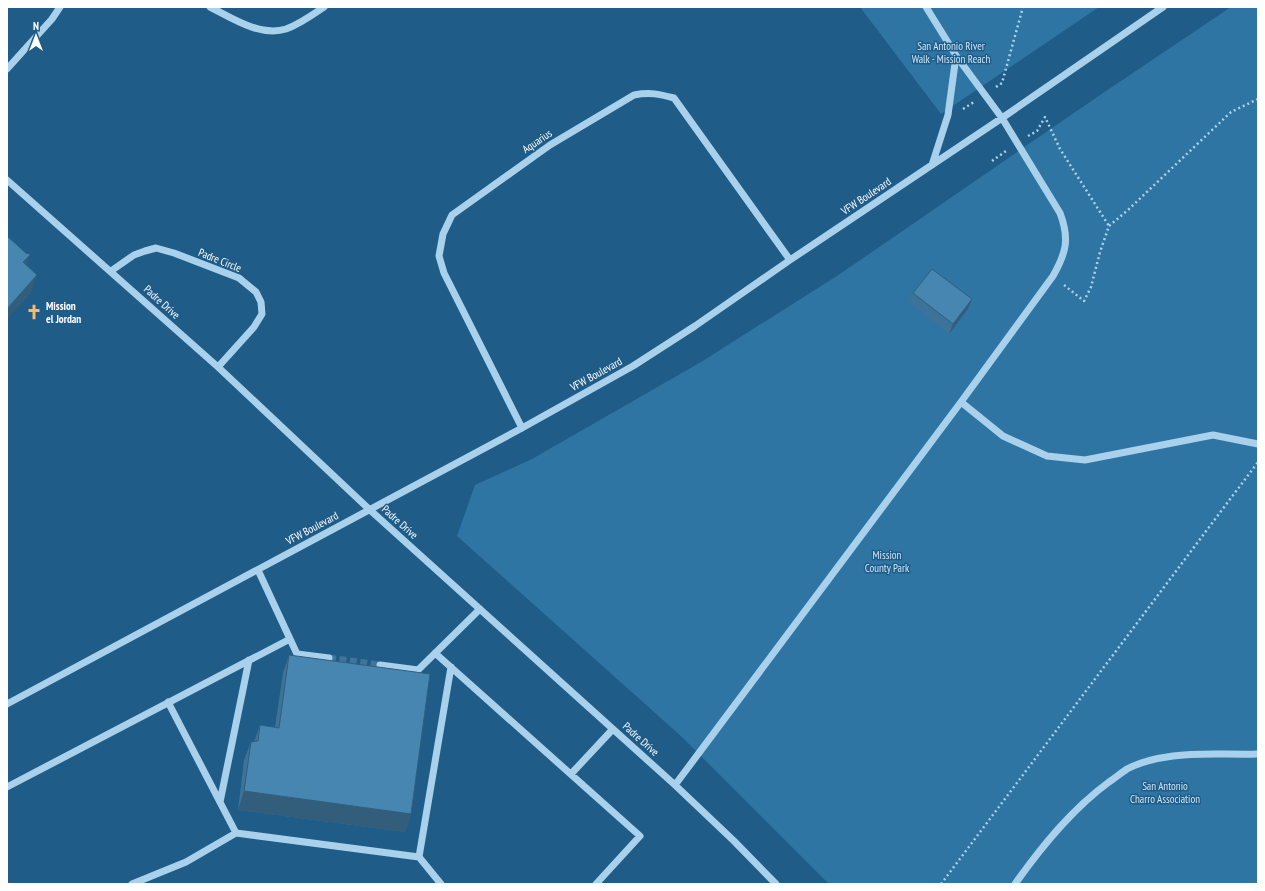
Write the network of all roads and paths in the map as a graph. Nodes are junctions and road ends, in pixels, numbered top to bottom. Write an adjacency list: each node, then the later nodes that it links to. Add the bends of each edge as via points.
1 (60, 7): 8 (street)
2 (210, 7): 3 (street, via 251,27 274,31 286,29 303,21)
3 (324, 7)
4 (926, 7): 7 (street)
5 (1023, 7): 9 (path)
6 (1163, 7): 11 (street, VFW Boulevard)
7 (956, 56): 11 (street); 13 (street, via 948,116)
8 (7, 69)
9 (1002, 83)
10 (1258, 99): 15 (path, via 1231,112)
11 (1002, 118): 13 (street, VFW Boulevard); 18 (street, via 1060,213 1064,225 1064,251)
12 (1037, 131): 15 (path, via 1044,116 1060,149)
13 (932, 165): 16 (street, VFW Boulevard)
14 (7, 180): 17 (street, Padre Drive)
15 (1109, 226): 18 (path, via 1092,287 1084,301)
16 (790, 260): 21 (street, VFW Boulevard, via 633,366); 21 (street, Aquarius, via 674,98 657,93 634,95 550,144 452,215 443,234 439,256 444,273)
17 (111, 271): 19 (street, Padre Drive); 19 (street, Padre Circle, via 134,255 156,248 239,278 256,292 261,302 262,314 254,327)
18 (1053, 276): 20 (street)
19 (218, 368): 24 (street, Padre Drive)
20 (961, 402): 22 (street, via 1003,436 1047,456 1085,460 1213,435); 38 (street)
21 (522, 428): 24 (street, VFW Boulevard)
22 (1258, 444)
23 (1258, 462): 47 (path)
24 (370, 510): 25 (street, VFW Boulevard); 26 (street, Padre Drive)
25 (258, 570): 27 (street); 34 (street, VFW Boulevard)
26 (480, 609): 28 (street); 35 (street, Padre Drive)
27 (290, 639): 29 (street, via 297,654); 30 (street)
28 (435, 653): 31 (street, via 418,670); 32 (street)
29 (329, 658)
30 (249, 660): 33 (street); 40 (street)
31 (380, 665)
32 (451, 667): 37 (street); 42 (street)
33 (168, 702): 39 (street); 40 (street)
34 (7, 704)
35 (613, 729): 37 (street); 38 (street, Padre Drive)
36 (1258, 754): 48 (street, via 1196,753 1148,761 1127,769 1100,788 1069,816)
37 (571, 774): 45 (street, via 640,836)
38 (675, 785): 46 (street, Padre Drive)
39 (7, 787)
40 (220, 802): 41 (street)
41 (236, 833): 42 (street); 43 (street, via 186,862)
42 (419, 858): 44 (street)
43 (132, 884)
44 (441, 884)
45 (596, 884)
46 (776, 884)
47 (941, 884)
48 (1016, 884)

